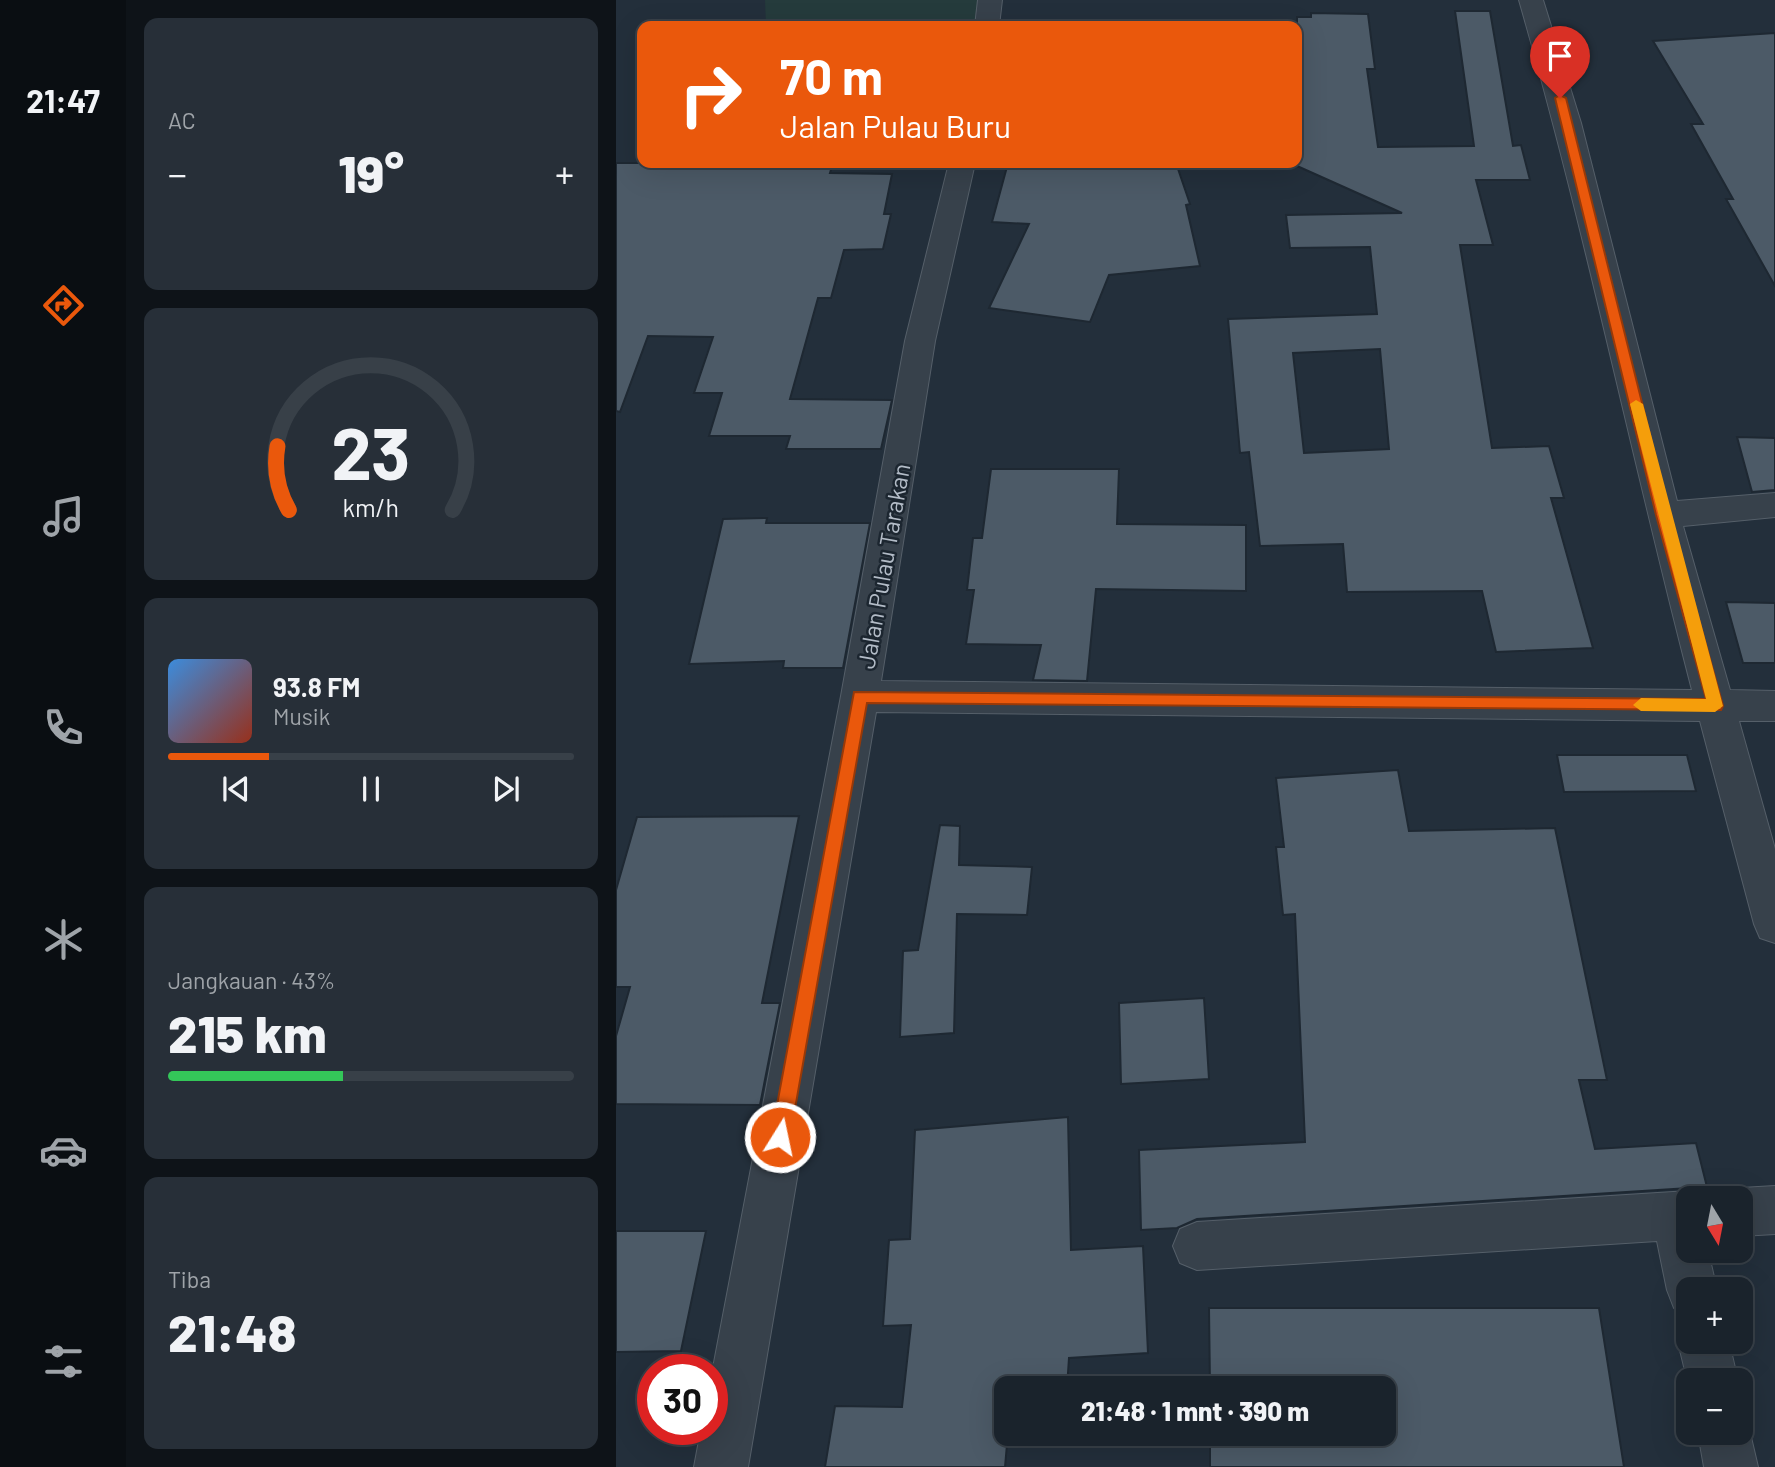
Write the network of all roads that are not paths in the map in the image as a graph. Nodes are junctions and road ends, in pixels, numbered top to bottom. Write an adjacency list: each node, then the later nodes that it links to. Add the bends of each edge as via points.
1 (990, 0): 3 (street)
2 (1531, 0): 6 (street, via 1568,123)
3 (988, 21)
4 (961, 168): 7 (street, Jalan Pulau Tarakan, via 920,341)
5 (1775, 505): 6 (street)
6 (1663, 515): 8 (street)
7 (860, 696): 8 (street); 16 (street, Jalan Pulau Tarakan)
8 (1715, 706): 9 (street); 10 (street)
9 (1775, 706)
10 (1775, 924)
11 (1775, 1210): 12 (street)
12 (1754, 1211)
13 (1676, 1215): 14 (street)
14 (1197, 1246)
15 (1726, 1445): 17 (street)
16 (721, 1467)
17 (1731, 1467)

